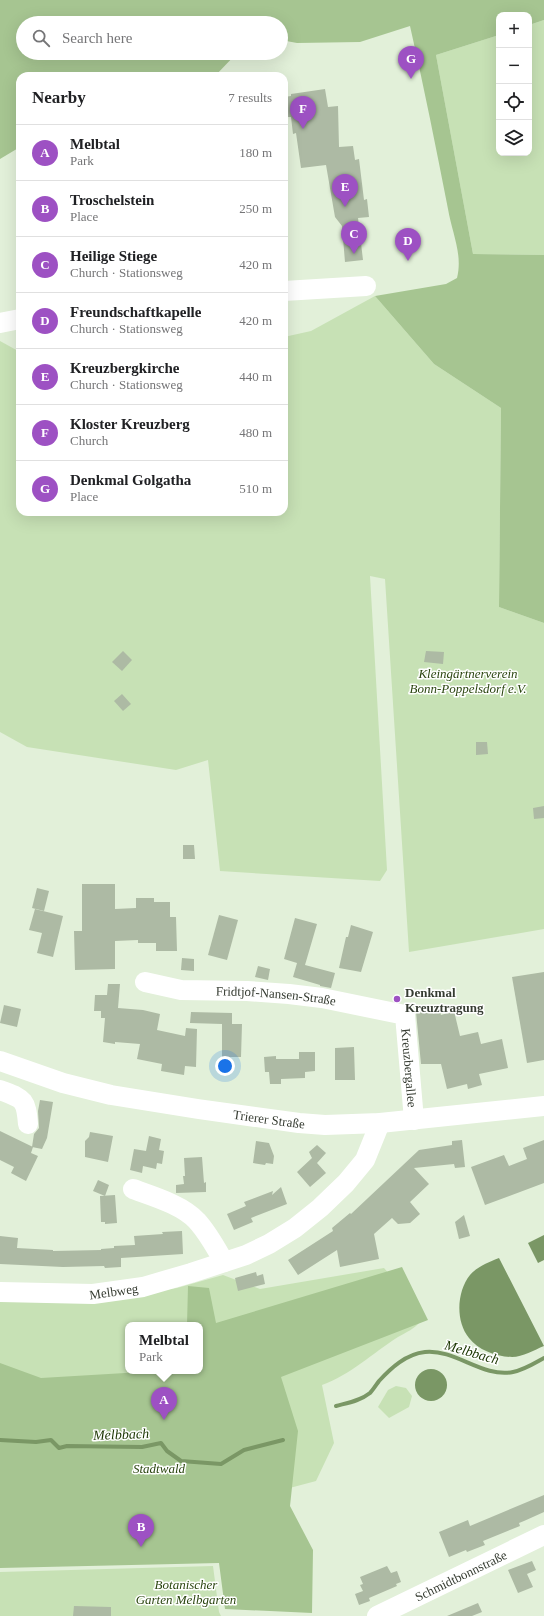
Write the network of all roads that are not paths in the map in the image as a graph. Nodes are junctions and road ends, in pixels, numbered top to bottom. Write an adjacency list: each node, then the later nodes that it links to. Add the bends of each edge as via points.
1 (366, 286): 2 (street)
2 (288, 291)
3 (16, 320): 4 (street)
4 (0, 323)
5 (145, 982): 6 (street, Fridtjof-Nansen-Straße, via 181,990 247,991 322,998)
6 (405, 1015): 10 (street, Kreuzbergallee)
7 (0, 1061): 11 (street, Trierer Straße, via 63,1083 132,1099 299,1123)
8 (0, 1090): 12 (street, via 25,1103)
9 (544, 1106): 10 (street, Trierer Straße)
10 (414, 1120): 11 (street, Trierer Straße)
11 (380, 1123): 14 (street, Melbweg, via 365,1160 320,1208 269,1244)
12 (28, 1124)
13 (133, 1189): 14 (street, via 170,1202 196,1219)
14 (224, 1262): 15 (street, Melbweg, via 143,1287 93,1294)
15 (0, 1292)
16 (544, 1535): 17 (street, Schmidtbonnstraße)
17 (377, 1616)

